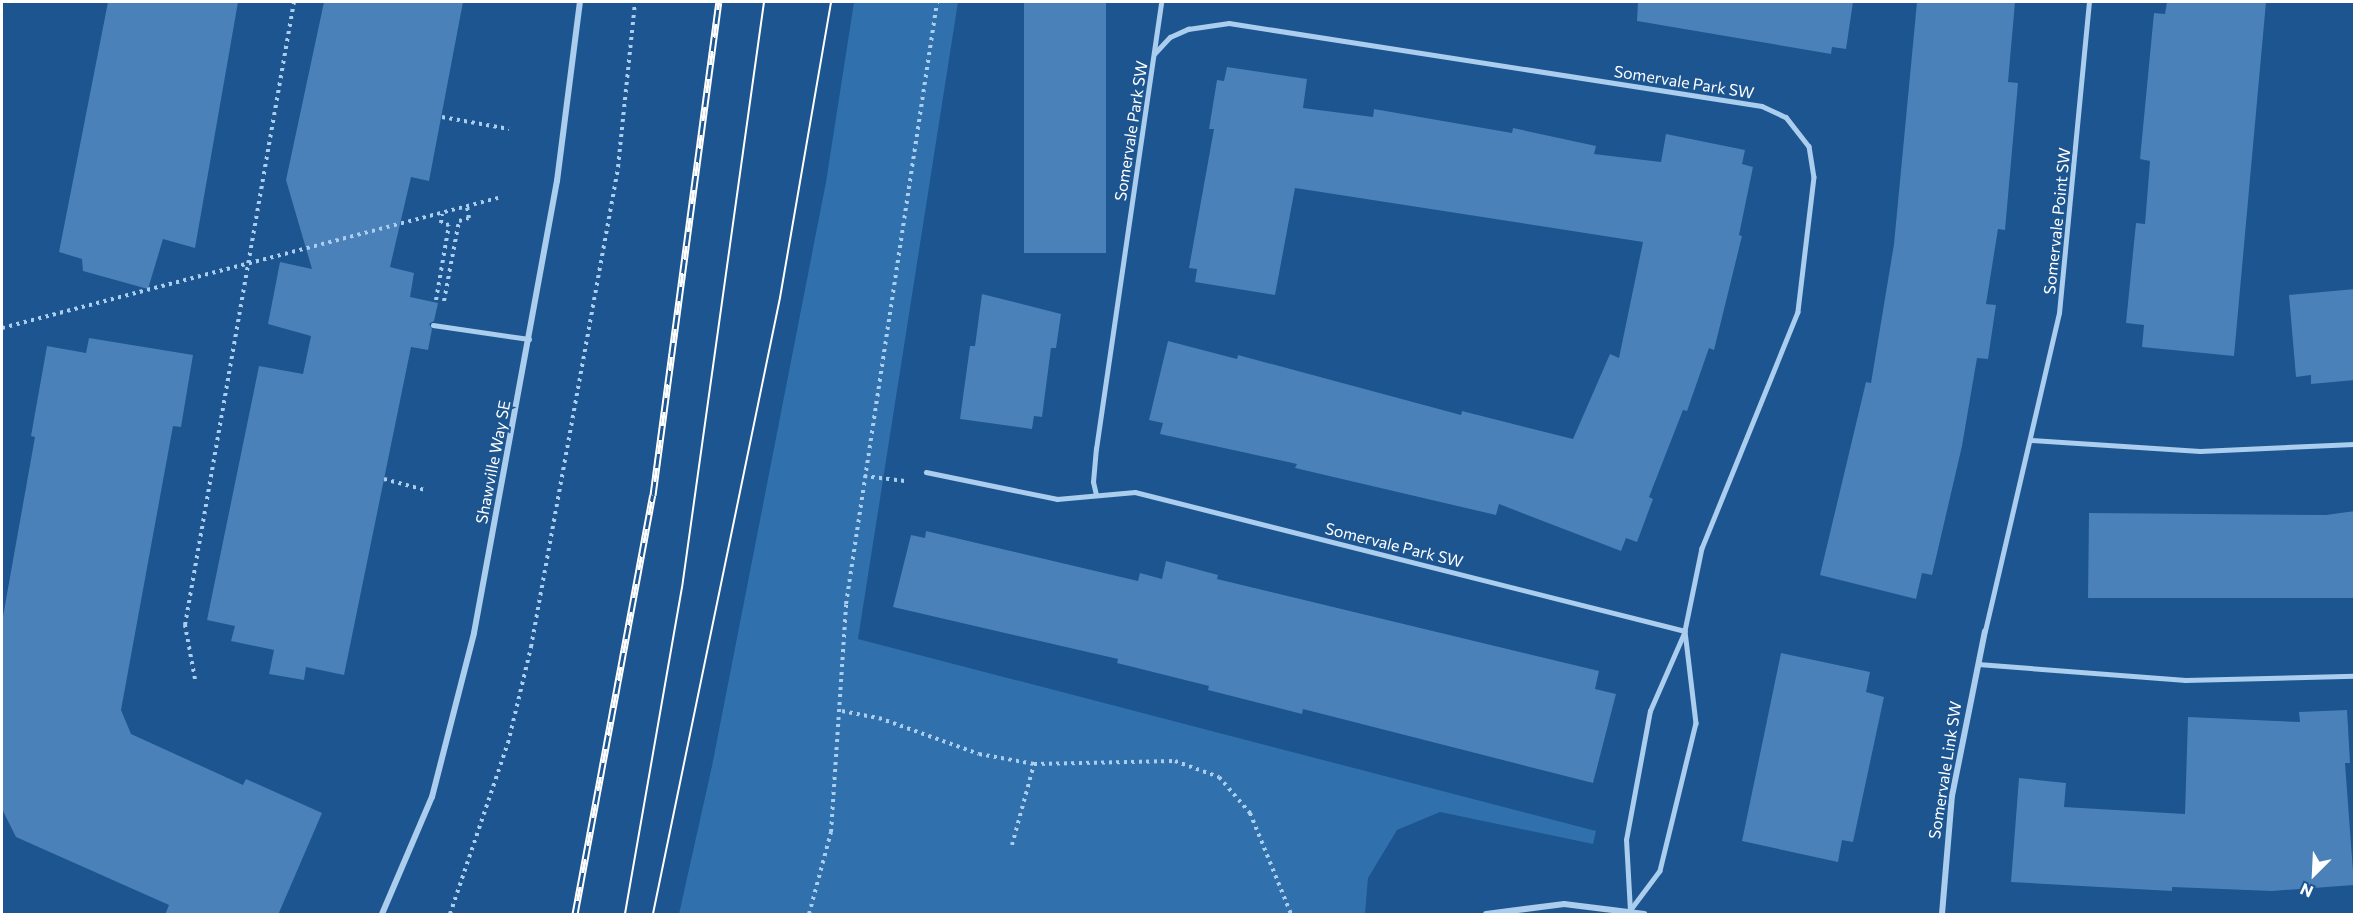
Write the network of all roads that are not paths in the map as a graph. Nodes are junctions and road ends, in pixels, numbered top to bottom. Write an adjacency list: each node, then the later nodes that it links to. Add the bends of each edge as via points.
1 (580, 2): 6 (street, Shawville Way SE, via 557,181)
2 (1161, 2): 4 (lane, Somervale Park SW)
3 (2089, 2): 7 (lane, Somervale Point SW, via 2059,313)
4 (1154, 54): 10 (lane, Somervale Park SW, via 1096,449); 11 (lane, Somervale Park SW, via 1170,37 1188,29 1229,23 1762,106 1786,117 1800,132 1809,146 1814,177 1798,312 1702,548)
5 (433, 325): 6 (lane)
6 (529, 339): 16 (street, Shawville Way SE, via 474,633 432,797)
7 (2030, 440): 8 (lane, via 2200,451); 12 (lane, Somervale Point SW)
8 (2355, 444)
9 (926, 472): 10 (lane, Somervale Park SW, via 1057,500)
10 (1096, 495): 11 (lane, Somervale Park SW, via 1135,492)
11 (1685, 631): 15 (lane, Somervale Park SW, via 1650,711 1626,840); 15 (lane, Somervale Park SW, via 1696,723 1660,872)
12 (1985, 631): 13 (street, Somervale Link SW)
13 (1978, 664): 14 (lane, via 2185,680); 19 (street, Somervale Link SW, via 1952,796)
14 (2355, 676)
15 (1630, 911): 17 (street, via 1564,904); 18 (street)
16 (382, 915)
17 (1486, 915)
18 (1644, 915)
19 (1942, 915)

